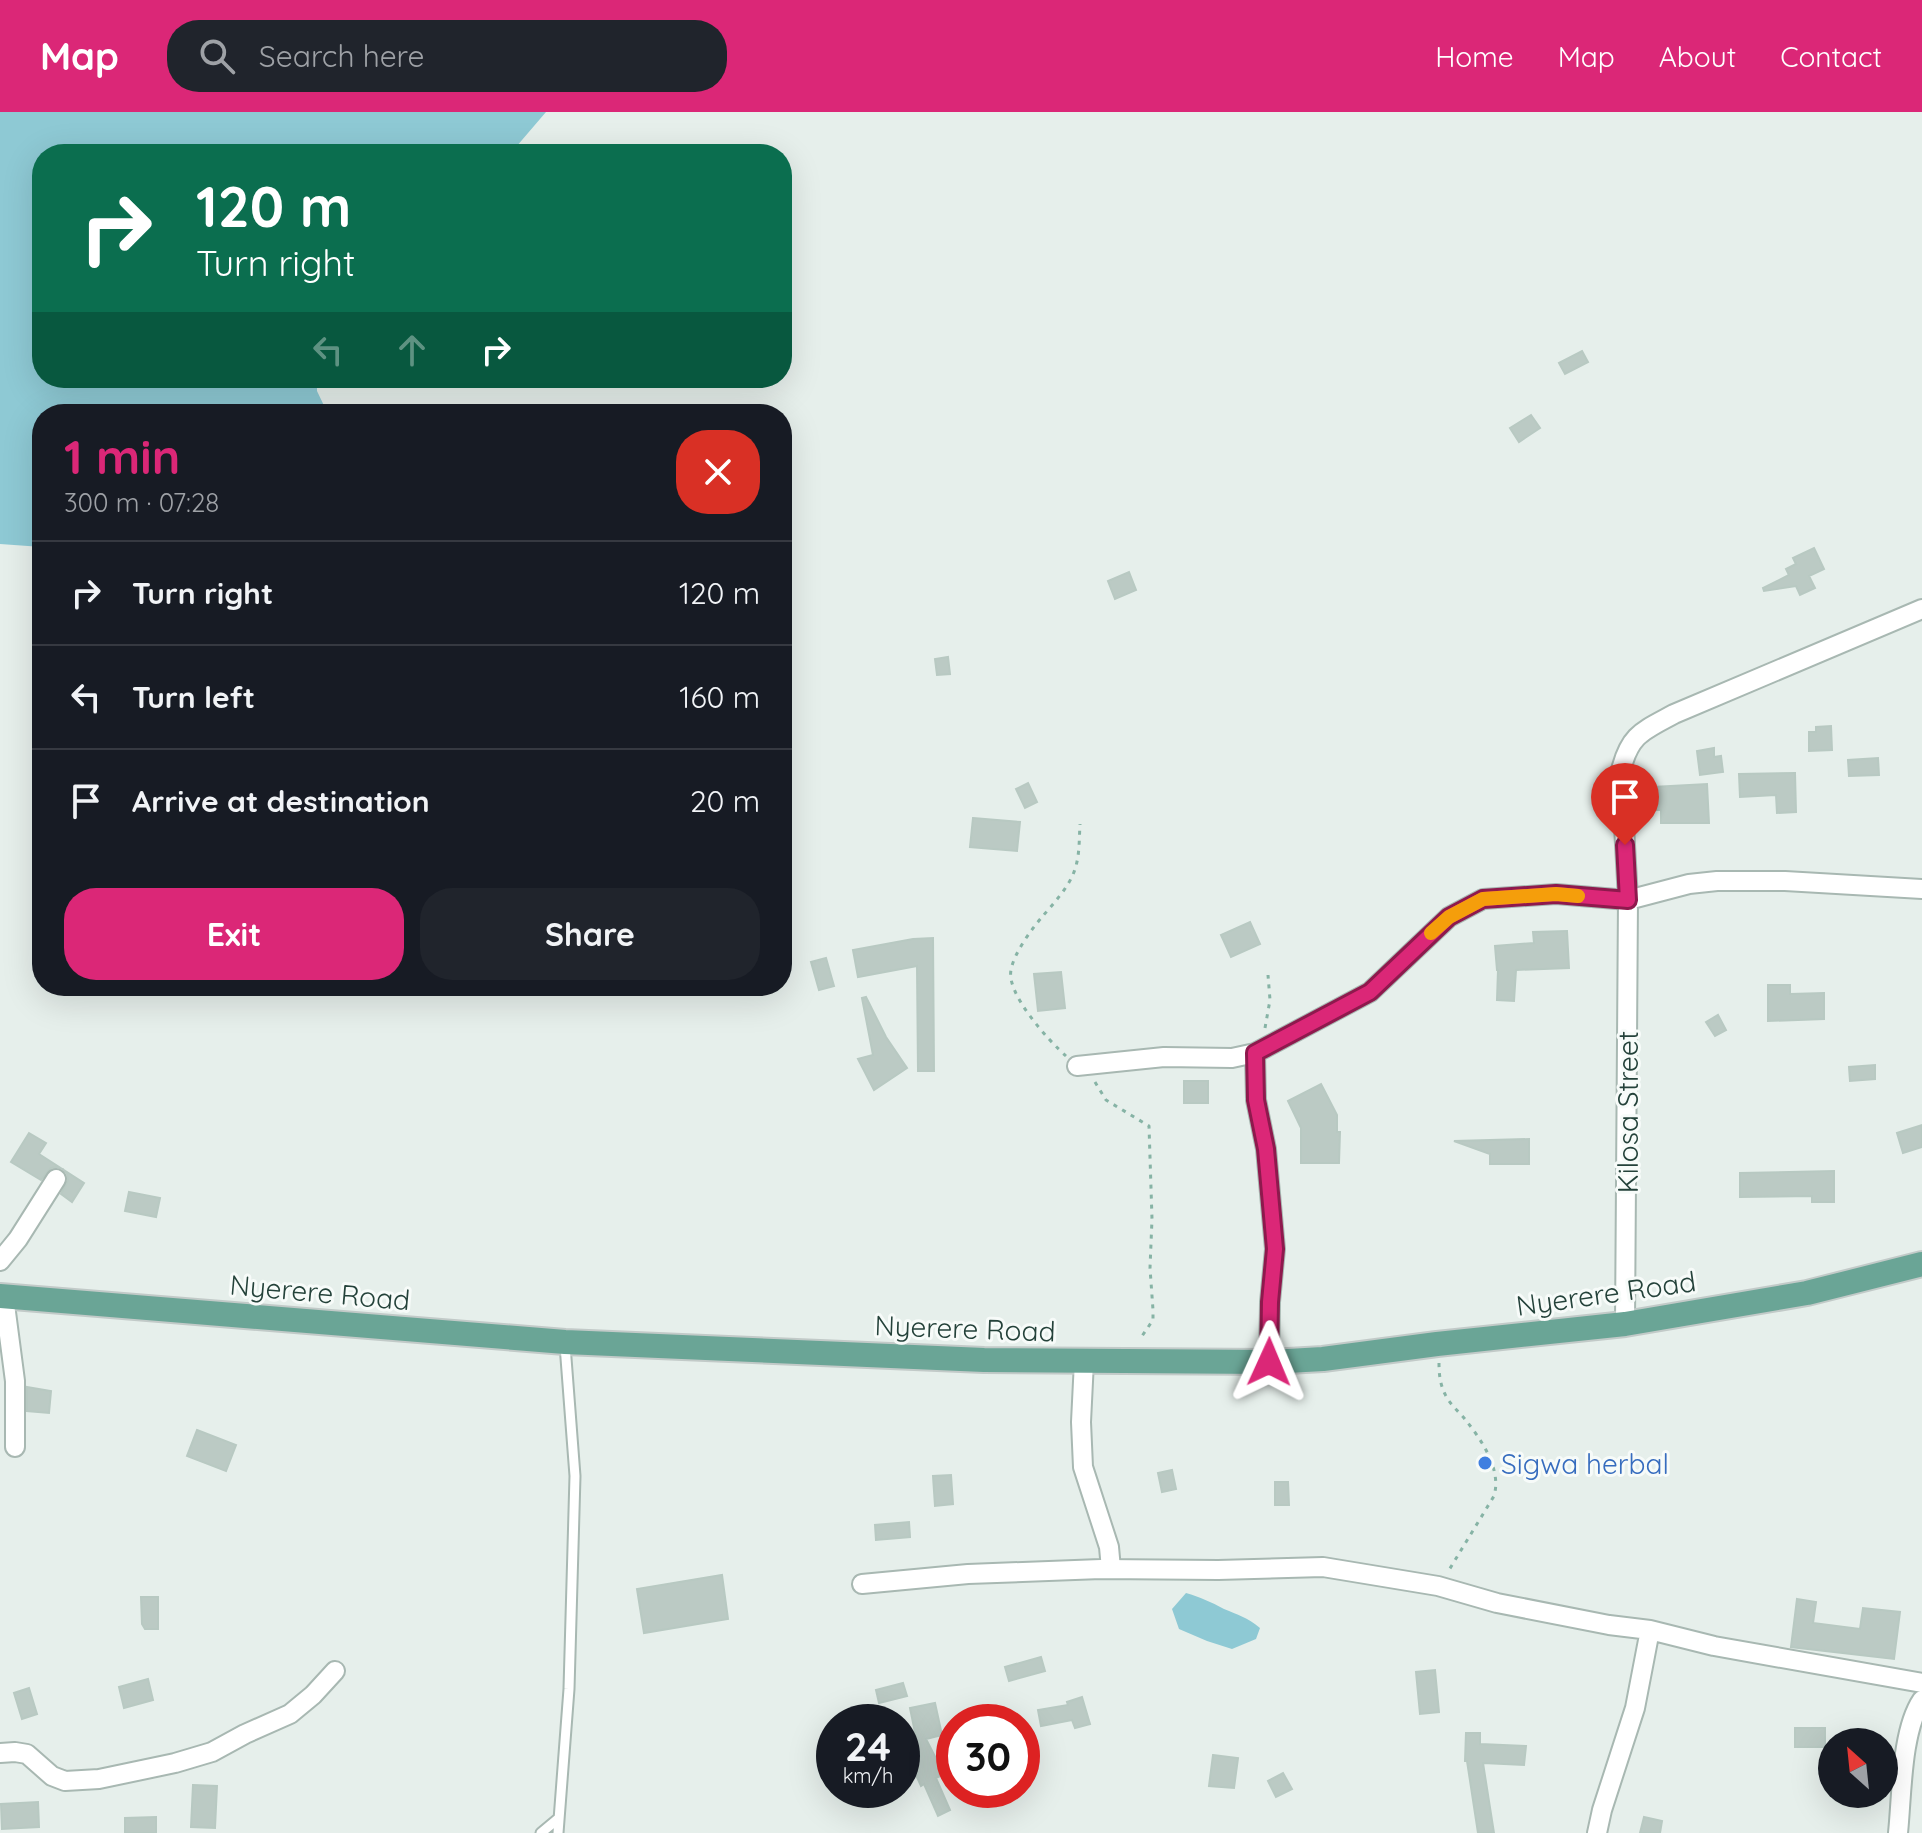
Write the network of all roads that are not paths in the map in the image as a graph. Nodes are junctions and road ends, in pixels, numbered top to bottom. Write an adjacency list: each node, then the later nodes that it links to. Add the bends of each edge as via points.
1 (1922, 609): 3 (street, Kilosa Street, via 1639,733 1621,770)
2 (1922, 889): 3 (street, via 1717,881)
3 (1628, 900): 4 (street, via 1556,894 1483,899 1449,917 1370,992); 10 (street, Kilosa Street)
4 (1255, 1053): 5 (street); 13 (street, via 1275,1249)
5 (1077, 1066)
6 (56, 1179): 7 (street)
7 (0, 1261)
8 (1922, 1264): 10 (main road, Nyerere Road, via 1807,1293)
9 (2, 1297): 11 (main road, Nyerere Road); 14 (street, via 15,1381)
10 (1625, 1324): 13 (main road, Nyerere Road)
11 (565, 1342): 12 (main road, Nyerere Road); 22 (lane, via 575,1476)
12 (1084, 1361): 13 (main road, Nyerere Road); 15 (street, via 1083,1467)
13 (1269, 1362)
14 (15, 1447)
15 (1111, 1569): 16 (street); 17 (street, via 1323,1567)
16 (862, 1584)
17 (1650, 1630): 19 (street); 25 (street, via 1635,1708)
18 (335, 1671): 21 (street, via 290,1714 212,1752 175,1763 65,1781 27,1754)
19 (1922, 1683)
20 (1922, 1700): 26 (street, via 1907,1744)
21 (0, 1753)
22 (559, 1818): 23 (lane); 24 (lane)
23 (541, 1833)
24 (558, 1833)
25 (1597, 1833)
26 (1898, 1833)

